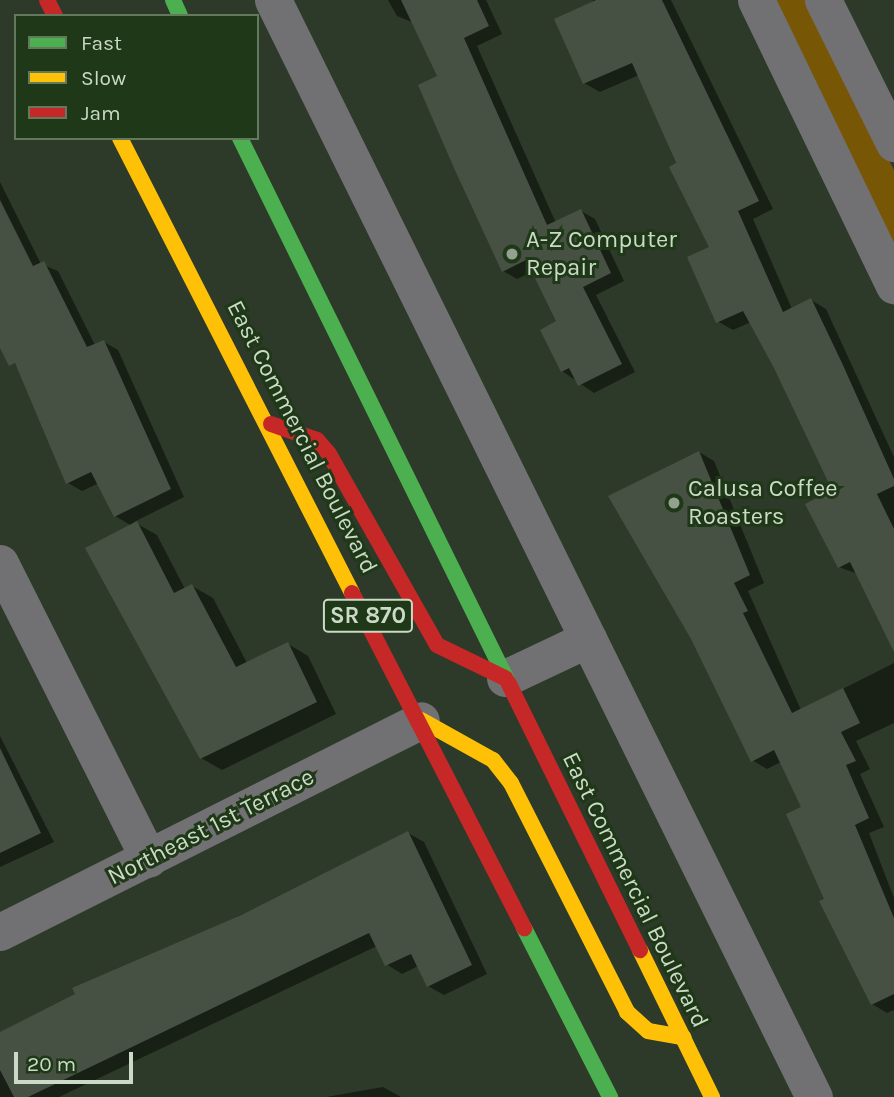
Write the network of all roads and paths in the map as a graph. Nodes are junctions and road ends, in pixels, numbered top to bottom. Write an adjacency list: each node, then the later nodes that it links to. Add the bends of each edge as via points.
1 (273, 0): 10 (street)
2 (756, 0): 7 (street)
3 (823, 0): 6 (street)
4 (121, 140): 8 (main road, East Commercial Boulevard / SR 870)
5 (241, 140): 11 (main road, East Commercial Boulevard)
6 (894, 143)
7 (894, 285)
8 (271, 424): 11 (main road, via 317,440 329,454 437,645); 12 (main road, East Commercial Boulevard / SR 870)
9 (0, 563): 13 (street)
10 (588, 639): 11 (street); 18 (street)
11 (505, 678): 15 (main road, East Commercial Boulevard)
12 (421, 720): 13 (street, Northeast 1st Terrace); 15 (main road, via 493,760 511,783 627,1012 648,1031); 16 (main road, East Commercial Boulevard / SR 870)
13 (149, 859): 14 (street, Northeast 1st Terrace)
14 (0, 932)
15 (682, 1037): 17 (main road, East Commercial Boulevard)
16 (610, 1097)
17 (712, 1097)
18 (814, 1097)

